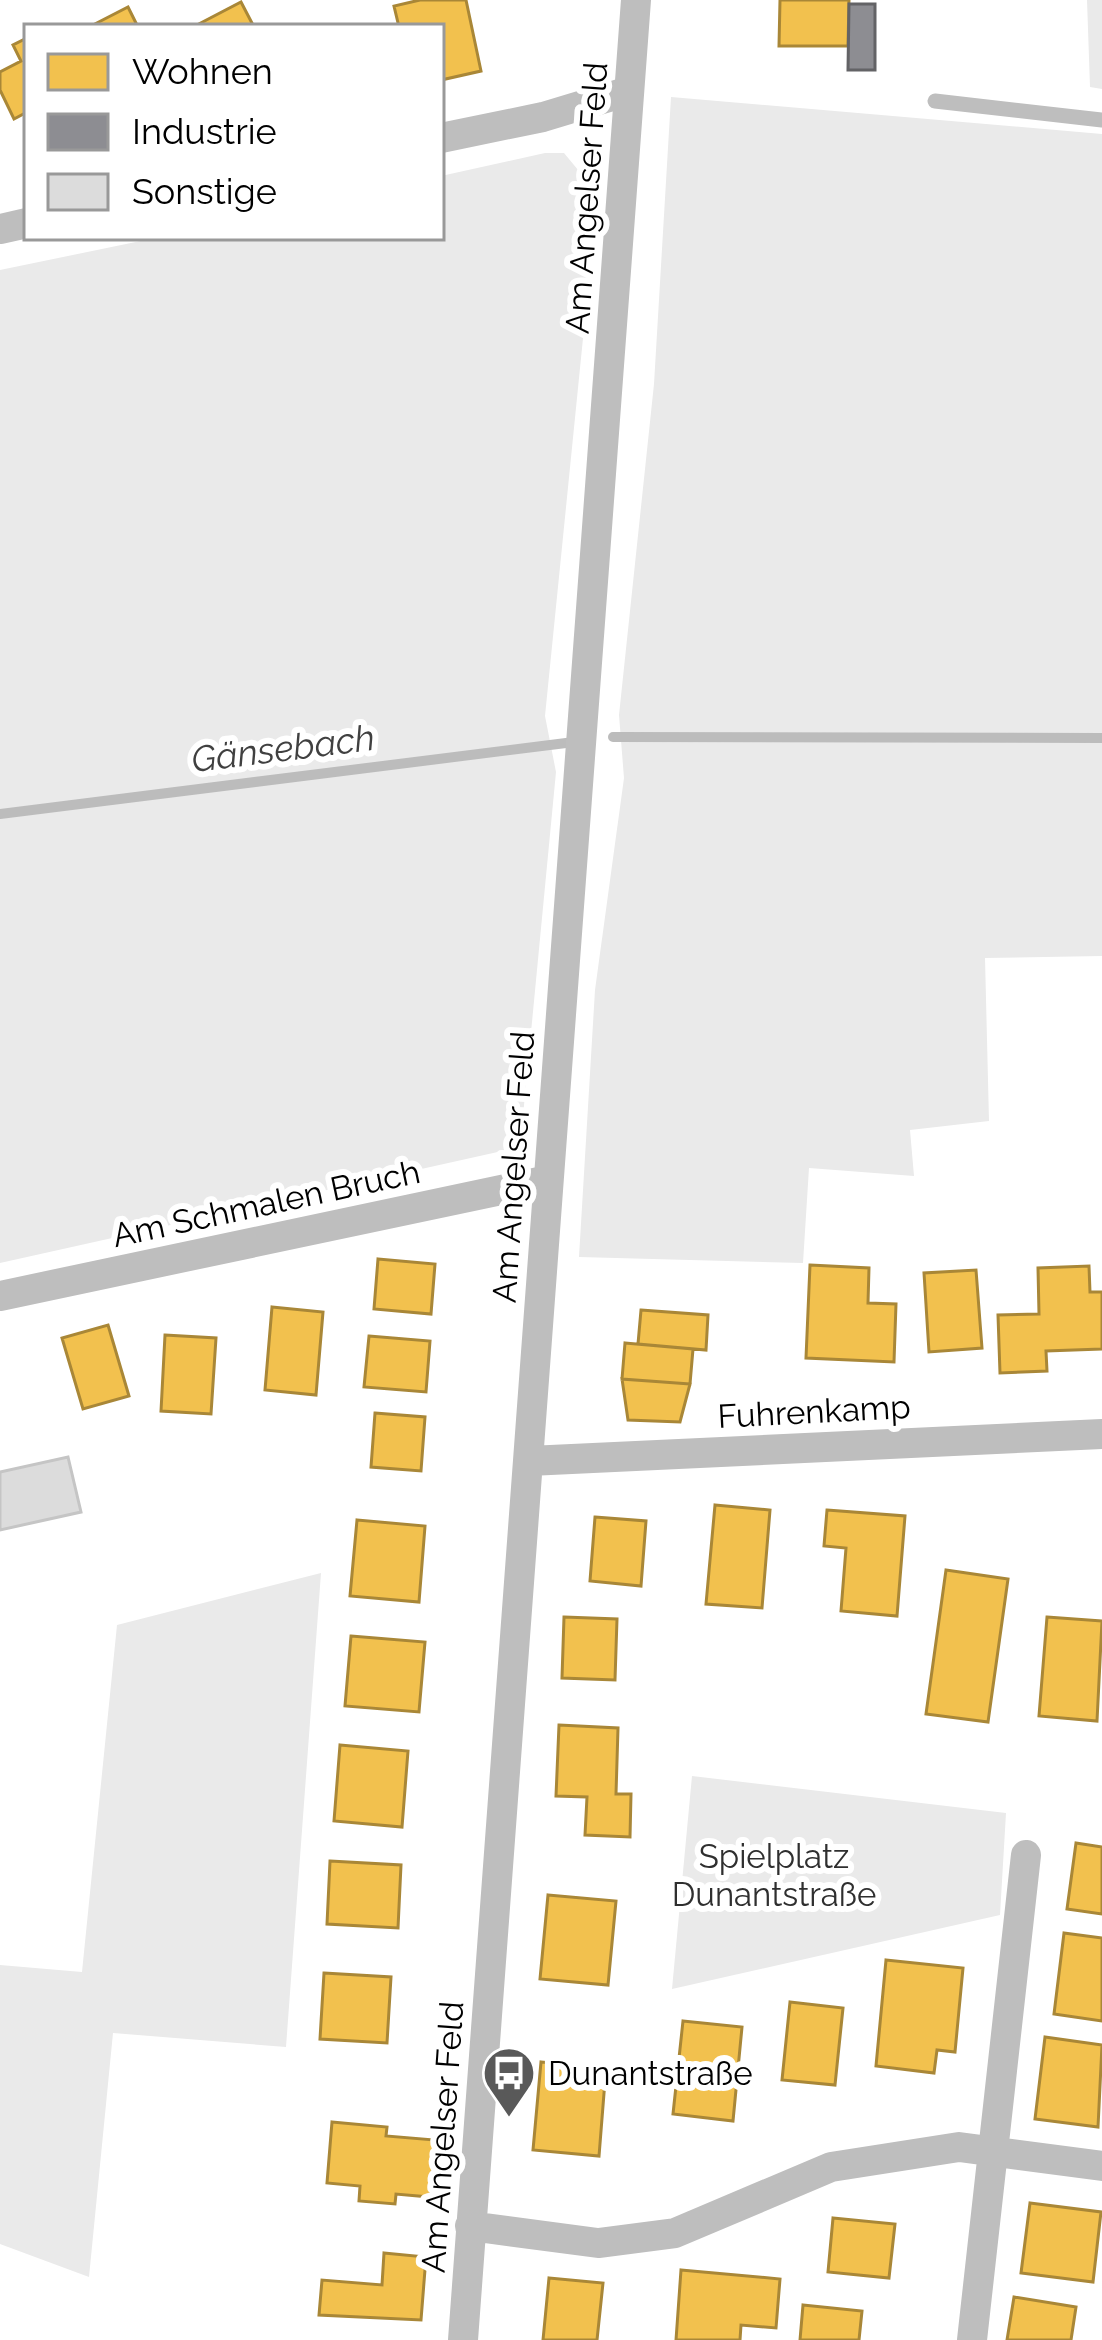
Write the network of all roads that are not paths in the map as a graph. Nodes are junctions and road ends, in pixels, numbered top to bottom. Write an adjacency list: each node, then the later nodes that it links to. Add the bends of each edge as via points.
1 (636, 0): 2 (street, Am Angelser Feld)
2 (629, 91): 5 (street); 6 (street, Am Angelser Feld)
3 (935, 101): 4 (lane)
4 (1102, 120)
5 (444, 137)
6 (548, 1180): 7 (street, Am Schmalen Bruch); 9 (street, Am Angelser Feld)
7 (0, 1296)
8 (1102, 1434): 9 (street, Fuhrenkamp)
9 (529, 1461): 13 (street, Am Angelser Feld)
10 (1026, 1855): 11 (street)
11 (990, 2151): 12 (street); 13 (street, via 959,2146 831,2167 675,2233 598,2243); 15 (street)
12 (1102, 2166)
13 (470, 2226): 14 (street, Am Angelser Feld)
14 (463, 2340)
15 (971, 2340)

